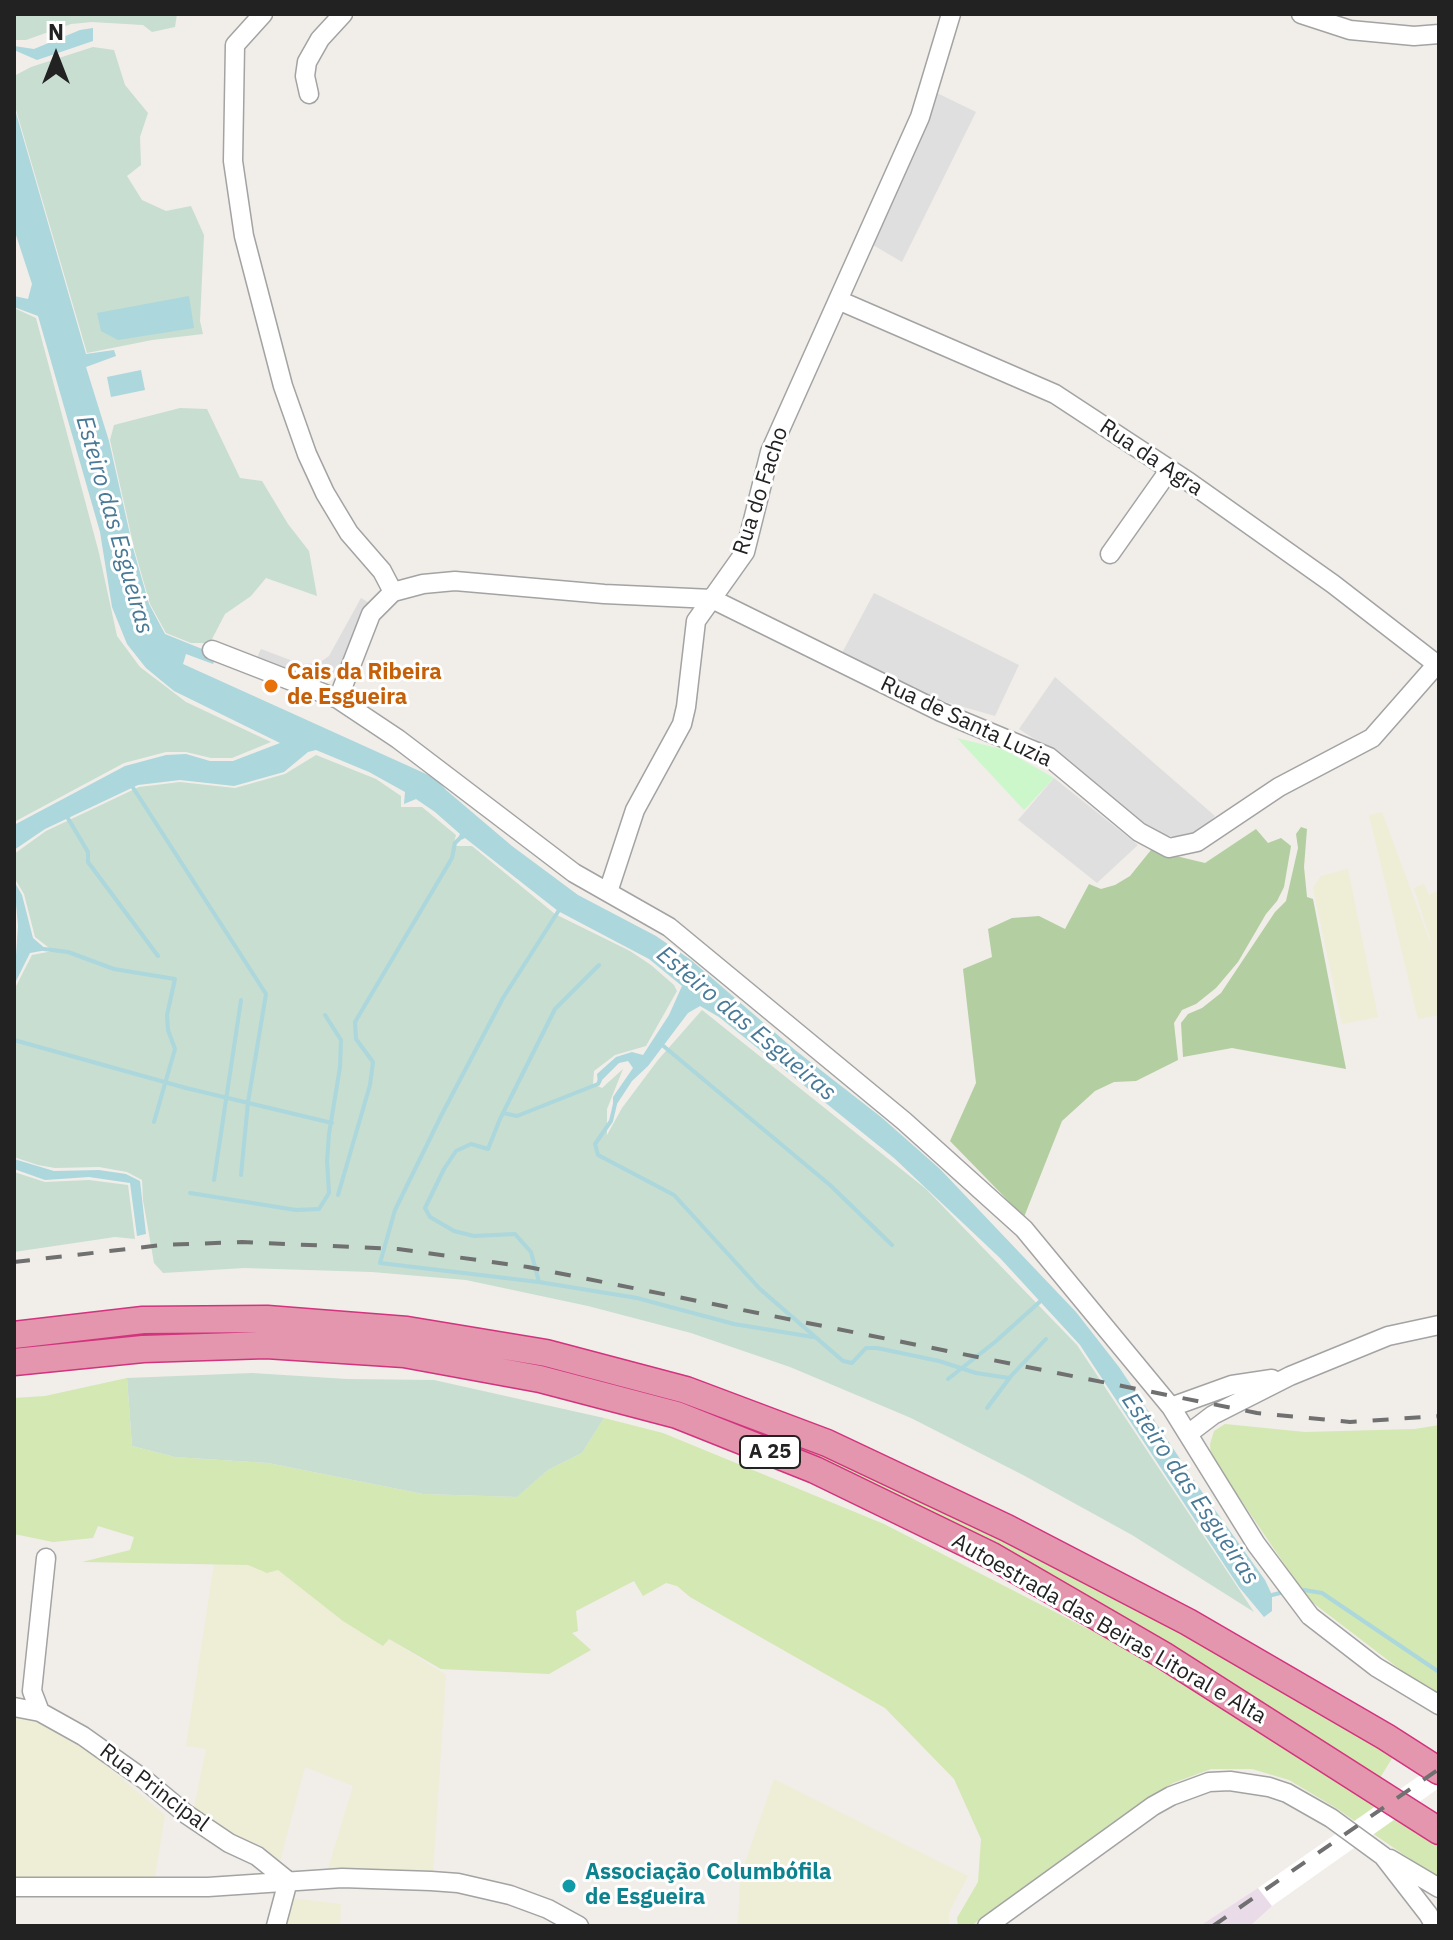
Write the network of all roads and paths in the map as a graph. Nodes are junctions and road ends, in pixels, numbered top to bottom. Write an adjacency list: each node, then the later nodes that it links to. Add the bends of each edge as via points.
1 (263, 14): 10 (street, via 235,45 233,161 244,236 283,386 307,454 349,533)
2 (343, 14): 6 (street, via 307,62)
3 (951, 14): 7 (street, Rua do Facho, via 920,117)
4 (1301, 14): 5 (street, via 1350,30)
5 (1439, 34)
6 (309, 94)
7 (838, 300): 8 (street, Rua da Agra, via 1055,394); 11 (street, Rua do Facho, via 770,452 745,552)
8 (1170, 469): 9 (street); 13 (street, Rua da Agra)
9 (1110, 554)
10 (393, 592): 11 (street, via 455,581); 14 (street, via 371,614)
11 (712, 599): 13 (street, Rua de Santa Luzia, via 941,712 1049,757 1139,832 1169,848 1197,842 1279,787 1372,738); 15 (street, Rua do Facho, via 696,621 682,724 635,810)
12 (212, 650): 14 (street)
13 (1438, 665)
14 (338, 699): 15 (street, via 574,873)
15 (608, 892): 20 (street, via 669,927 904,1121 1024,1229)
16 (1439, 1325): 19 (street, via 1388,1336)
17 (14, 1335): 26 (highway, Autoestrada das Beiras Litoral e Alta / A 25, via 143,1320 221,1319 407,1330 546,1353 686,1390 827,1443 1007,1528 1188,1622)
18 (14, 1362): 27 (highway, Autoestrada das Beiras Litoral e Alta / A 25, via 143,1349 266,1345 404,1354 540,1379 677,1415 815,1470 992,1556 1163,1655)
19 (1290, 1376): 20 (street, via 1232,1385); 21 (street, via 1213,1415)
20 (1171, 1407): 21 (street)
21 (1188, 1434): 23 (street, via 1256,1544 1310,1616 1376,1667)
22 (46, 1558): 25 (street, via 32,1691)
23 (1439, 1705)
24 (14, 1707): 25 (street, Rua Principal)
25 (40, 1712): 29 (street, Rua Principal, via 83,1736 186,1814)
26 (1439, 1771)
27 (1439, 1831)
28 (1383, 1856): 31 (street); 34 (street, via 1287,1793 1250,1782 1209,1782 1153,1806); 35 (street)
29 (288, 1881): 30 (street, via 208,1887); 32 (street); 33 (street, via 458,1883 532,1903)
30 (14, 1887)
31 (1439, 1888)
32 (276, 1926)
33 (579, 1926)
34 (987, 1926)
35 (1435, 1926)

